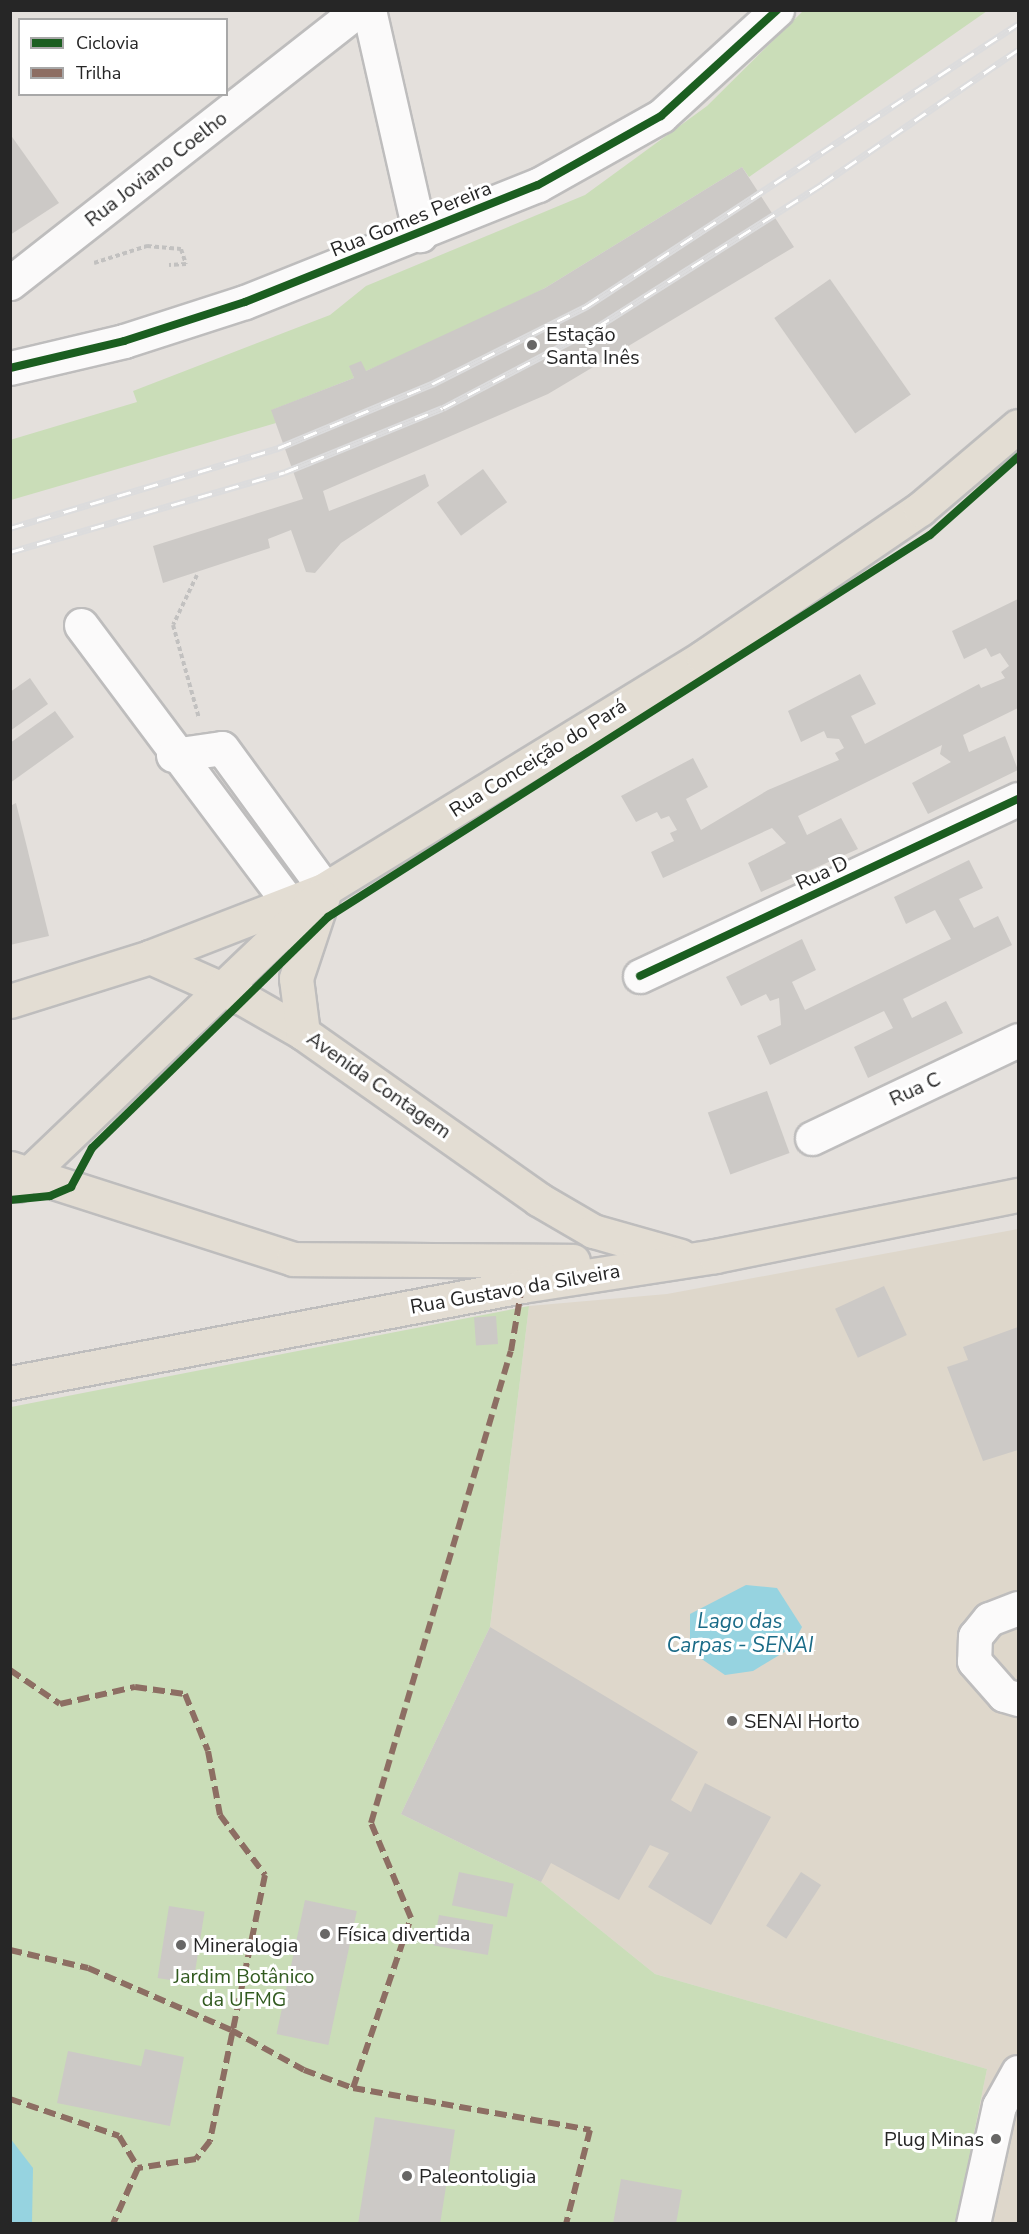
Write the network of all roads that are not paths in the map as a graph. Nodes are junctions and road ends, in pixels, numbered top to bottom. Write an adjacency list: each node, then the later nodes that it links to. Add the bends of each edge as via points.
1 (358, 10): 5 (street, Rua Joviano Coelho)
2 (369, 10): 4 (street)
3 (762, 17): 4 (street, Rua Gomes Pereira, via 661,116 538,184)
4 (420, 235): 6 (street, Rua Gomes Pereira, via 246,302 124,341)
5 (10, 283)
6 (10, 368)
7 (1018, 426): 11 (main road, Rua Conceição do Pará, via 920,509 703,657)
8 (81, 625): 9 (street)
9 (173, 755): 11 (street, via 207,747 222,748); 12 (street)
10 (1018, 799): 14 (street, Rua D)
11 (325, 889): 12 (main road, Rua Conceição do Pará); 15 (main road); 17 (main road, Avenida Contagem, via 296,978)
12 (288, 902): 13 (main road, Rua Conceição do Pará)
13 (150, 957): 15 (main road); 16 (main road, Rua Conceição do Pará)
14 (640, 976)
15 (224, 989): 17 (main road); 20 (main road)
16 (10, 1001)
17 (303, 1033): 22 (main road, Avenida Contagem, via 538,1199 593,1231)
18 (1018, 1040): 19 (street, Rua C)
19 (812, 1138)
20 (18, 1177): 22 (main road, via 293,1259 422,1263)
21 (1018, 1195): 22 (main road, Rua Gustavo da Silveira)
22 (689, 1258): 23 (main road, Rua Gustavo da Silveira)
23 (10, 1383)
24 (1018, 1608): 25 (street, via 989,1619 975,1636 974,1661 1004,1695)
25 (1018, 1699)
26 (1018, 2072): 27 (street, via 999,2106)
27 (973, 2223)

